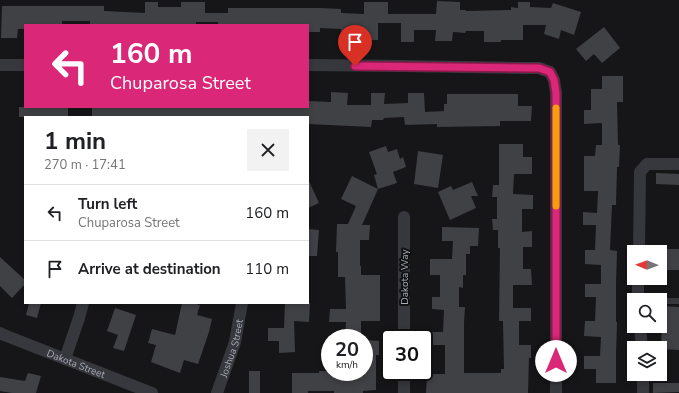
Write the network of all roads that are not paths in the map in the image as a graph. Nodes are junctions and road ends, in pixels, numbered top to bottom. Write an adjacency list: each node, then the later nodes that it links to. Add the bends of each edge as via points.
1 (0, 65): 2 (street)
2 (24, 65)
3 (309, 65): 19 (street, via 539,68 550,72 556,93)
4 (679, 164): 6 (street, via 646,164 640,172)
5 (404, 217): 11 (street, Dakota Way)
6 (639, 245)
7 (667, 301): 8 (lane)
8 (679, 301)
9 (83, 304): 13 (street)
10 (242, 304): 17 (street, Joshua Street, via 234,342)
11 (404, 329)
12 (0, 333): 13 (street, Dakota Street)
13 (65, 359): 16 (street, Dakota Street)
14 (404, 381): 18 (street)
15 (643, 381): 20 (street)
16 (152, 393)
17 (217, 393)
18 (404, 393)
19 (556, 393)
20 (643, 393)

